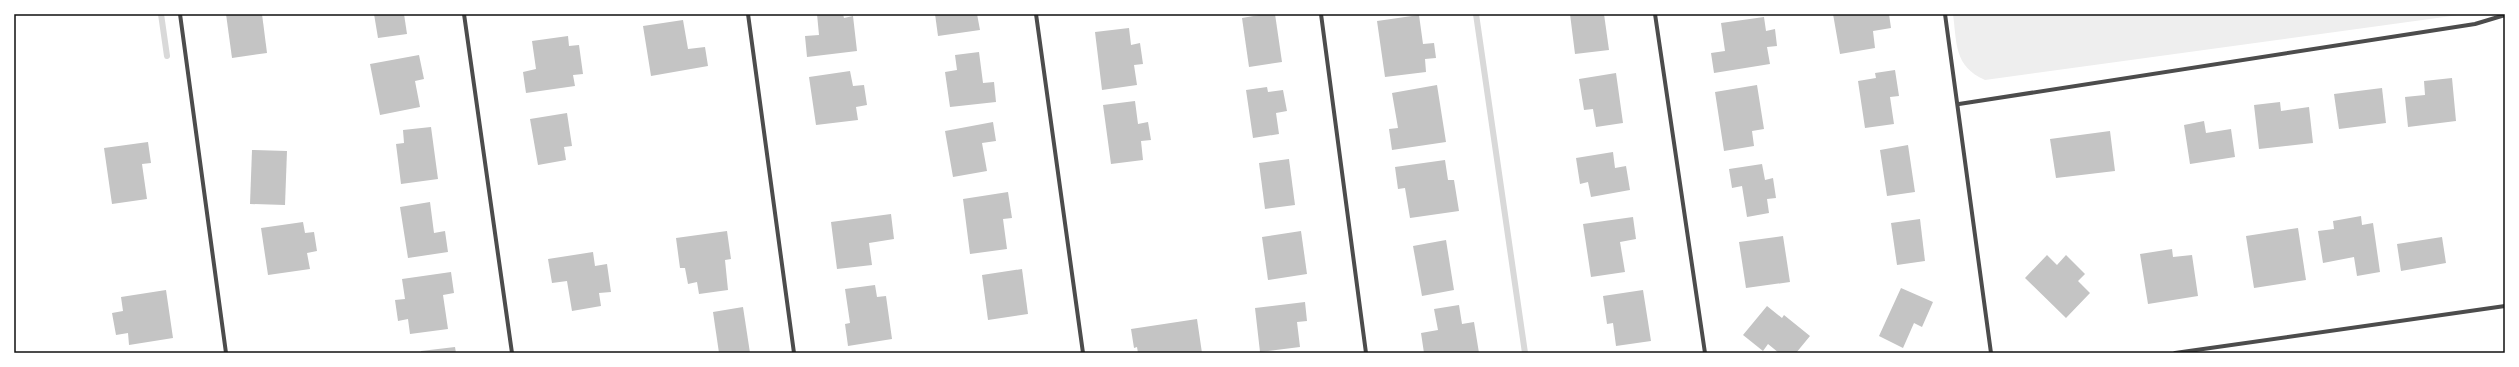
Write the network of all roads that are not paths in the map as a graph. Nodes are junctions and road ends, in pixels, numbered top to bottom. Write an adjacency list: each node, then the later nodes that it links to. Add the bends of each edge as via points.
1 (180, 14): 11 (street)
2 (464, 14): 12 (street)
3 (748, 14): 13 (street)
4 (1036, 14): 14 (street)
5 (1321, 14): 15 (street)
6 (1655, 14): 16 (street)
7 (1945, 14): 9 (street)
8 (2505, 15): 9 (street, via 2476,24)
9 (1959, 104): 17 (street)
10 (2505, 306): 18 (street)
11 (226, 353)
12 (512, 353)
13 (794, 353)
14 (1084, 353)
15 (1366, 353)
16 (1704, 353)
17 (1991, 353)
18 (2175, 353)

